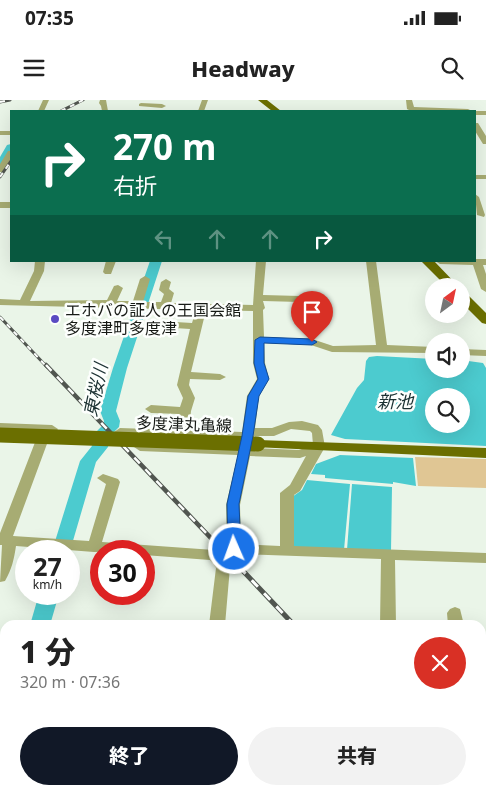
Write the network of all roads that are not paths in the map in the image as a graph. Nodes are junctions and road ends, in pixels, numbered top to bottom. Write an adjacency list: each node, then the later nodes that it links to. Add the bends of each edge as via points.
1 (408, 100): 6 (street, via 411,109)
2 (264, 101): 5 (main road)
3 (140, 106): 4 (street)
4 (163, 106)
5 (276, 110)
6 (415, 110)
7 (476, 127): 8 (street)
8 (486, 142)
9 (10, 155): 10 (street)
10 (0, 170)
11 (476, 200): 12 (street)
12 (481, 215)
13 (40, 262): 27 (street)
14 (112, 262): 19 (street)
15 (261, 262): 29 (street)
16 (371, 262): 38 (street)
17 (428, 262): 20 (main road)
18 (482, 262): 24 (street)
19 (108, 272)
20 (444, 278)
21 (145, 279): 31 (street)
22 (166, 282): 32 (street, via 164,290 169,292)
23 (118, 288): 28 (street)
24 (486, 289)
25 (300, 299): 29 (street, via 286,297)
26 (0, 302): 27 (street)
27 (24, 303): 28 (street)
28 (111, 303): 31 (street)
29 (259, 303): 33 (street); 37 (street)
30 (470, 304): 34 (main road)
31 (141, 305): 32 (street)
32 (165, 306): 33 (street)
33 (202, 307): 36 (street)
34 (484, 317)
35 (159, 324): 36 (street)
36 (196, 326): 42 (street)
37 (260, 340): 38 (street, via 312,342 332,349); 52 (street, via 259,363 263,379 253,396)
38 (382, 348): 39 (street)
39 (425, 350)
40 (470, 352): 41 (street)
41 (486, 353)
42 (185, 375): 43 (street); 45 (street, via 183,385 189,398)
43 (220, 377)
44 (150, 409): 45 (street)
45 (185, 410): 50 (street)
46 (0, 427): 47 (street)
47 (46, 429): 48 (street); 54 (street)
48 (99, 431)
49 (120, 432): 50 (street)
50 (183, 434): 52 (street); 58 (street)
51 (0, 435): 52 (main road, 多度津丸亀線, bridge)
52 (249, 441): 57 (main road, 多度津丸亀線); 57 (street, via 288,426 302,426 314,428 318,433); 58 (street); 63 (street, via 233,504)
53 (0, 442): 54 (street)
54 (41, 444): 55 (street); 61 (street)
55 (96, 446)
56 (140, 447): 58 (street)
57 (319, 447): 59 (main road, 多度津丸亀線); 64 (street, via 295,488 287,494)
58 (181, 449)
59 (486, 452)
60 (103, 478): 62 (street, via 113,482)
61 (5, 540): 69 (street, via 7,561)
62 (96, 540)
63 (234, 549): 64 (street); 66 (street)
64 (287, 550): 67 (street)
65 (155, 551): 66 (street)
66 (214, 555): 70 (street, via 224,567)
67 (388, 555): 68 (street); 71 (street)
68 (486, 558)
69 (0, 577)
70 (219, 620)
71 (388, 620)

